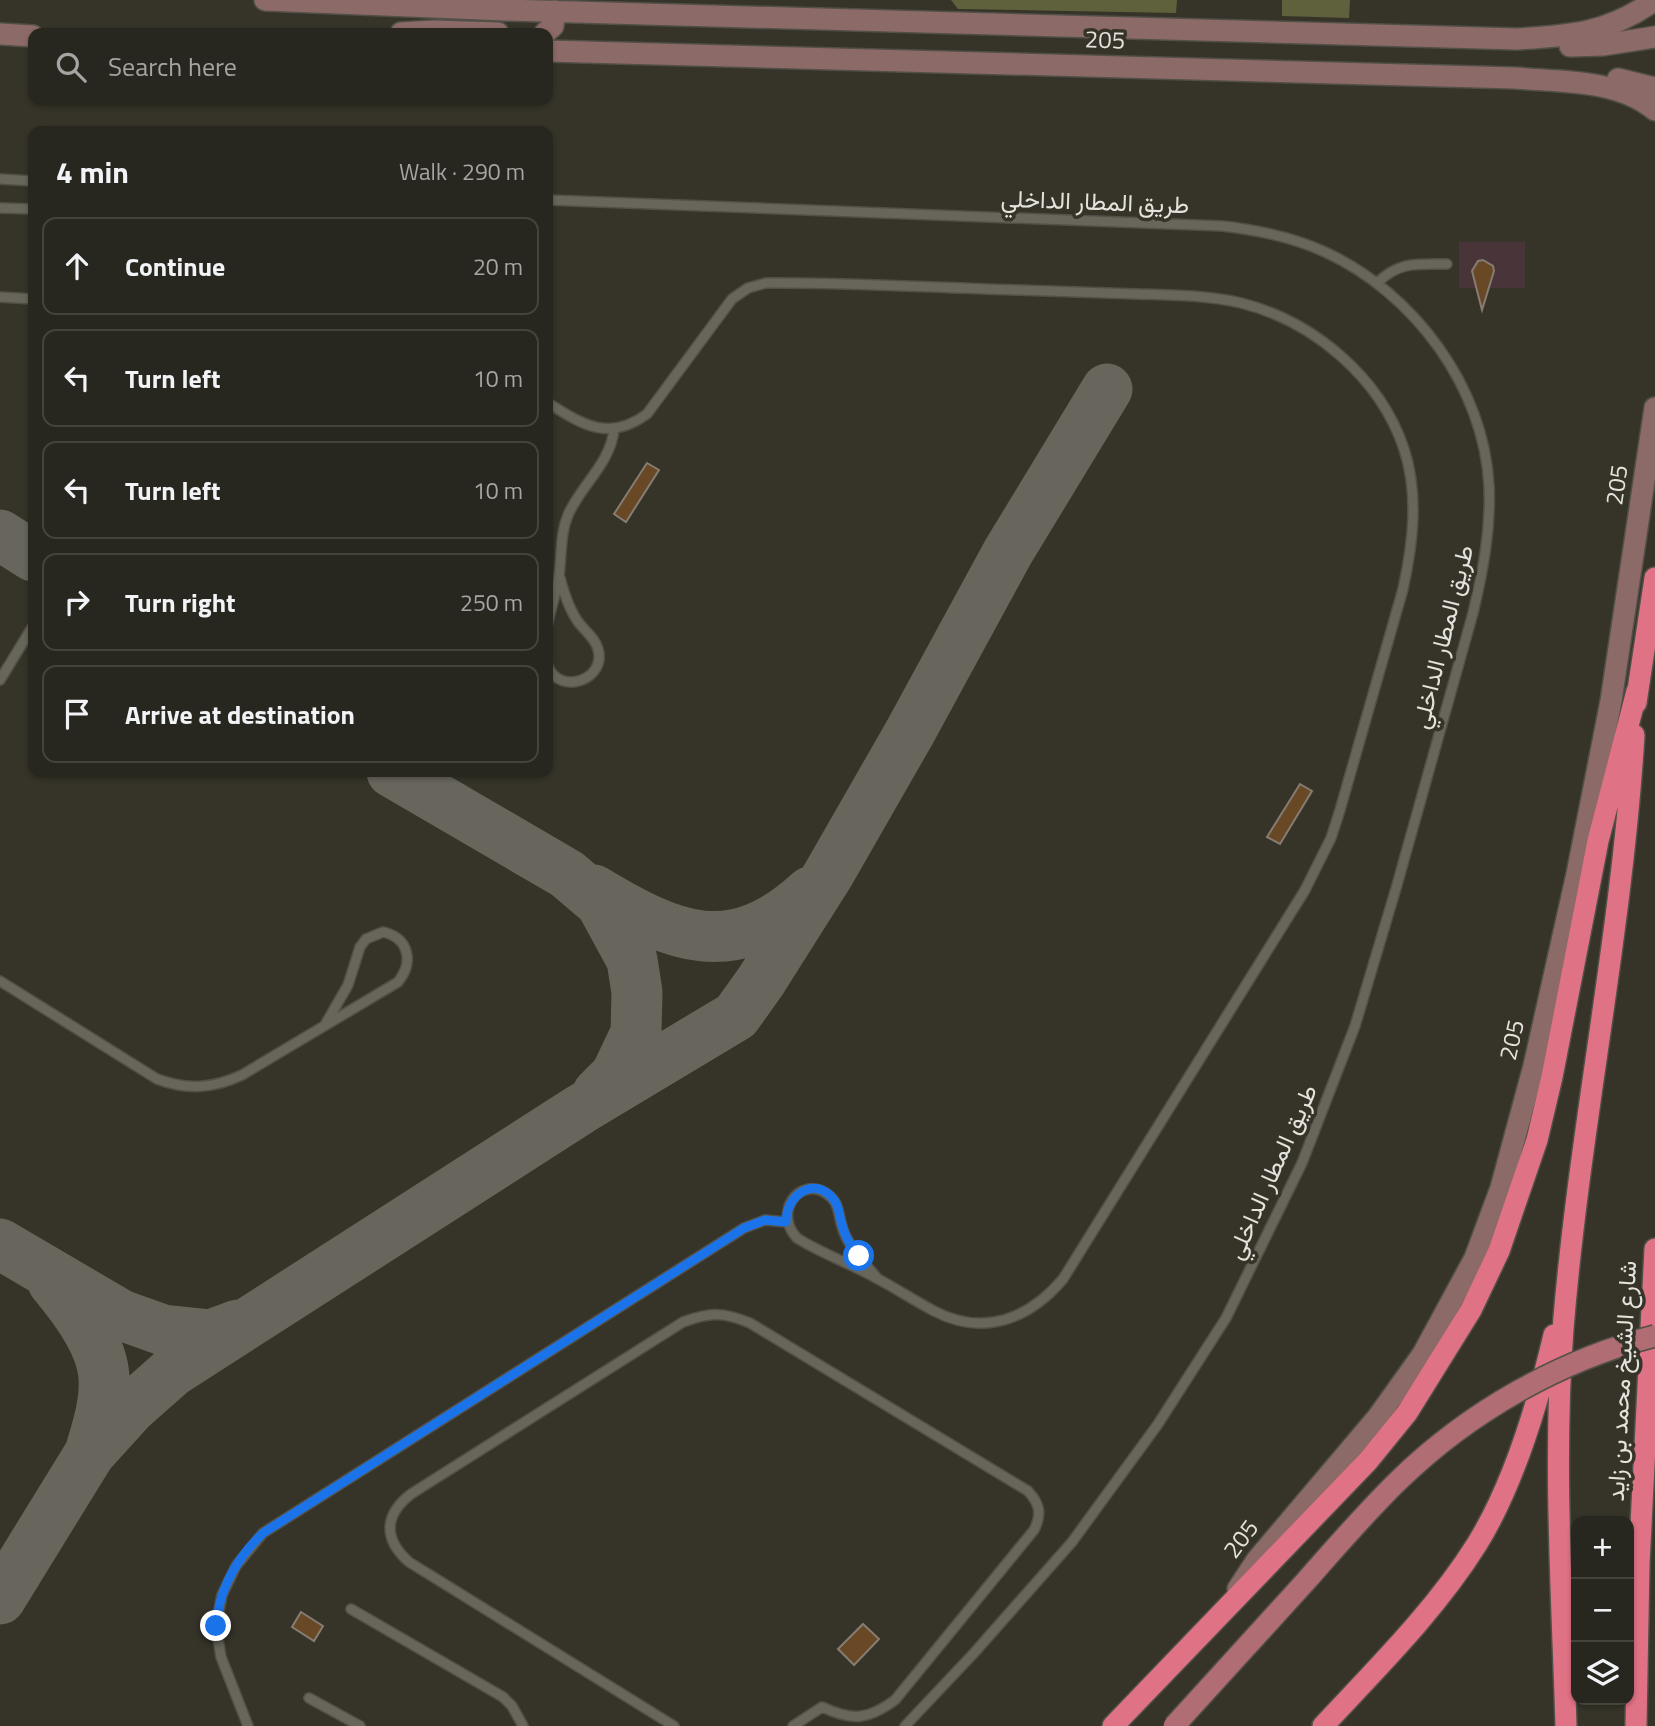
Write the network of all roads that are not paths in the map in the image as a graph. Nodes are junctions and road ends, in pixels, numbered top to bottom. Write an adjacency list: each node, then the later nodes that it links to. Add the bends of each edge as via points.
1 (265, 0): 3 (street, 205)
2 (1655, 0): 10 (street, 205, via 1624,20 1595,30)
3 (513, 5): 5 (street, 205)
4 (590, 6): 5 (street, 205); 10 (street, 205)
5 (555, 11): 6 (street)
6 (551, 28)
7 (0, 34): 8 (street)
8 (28, 36)
9 (1655, 37): 10 (street, via 1579,46)
10 (1517, 40)
11 (553, 51): 12 (street, 205)
12 (1515, 78): 13 (street, via 1594,75); 14 (street, 205, via 1617,90)
13 (1655, 88)
14 (1655, 110)
15 (0, 179): 16 (lane)
16 (28, 181)
17 (553, 201): 21 (lane, طريق المطار الداخلي, via 1222,226 1300,242 1348,264)
18 (0, 208): 19 (lane)
19 (28, 209)
20 (1447, 264): 21 (lane, via 1400,267)
21 (1377, 284): 49 (lane, طريق المطار الداخلي, via 1422,326 1448,361 1468,400 1482,441 1489,526 1473,613 1354,1026 1302,1163 1226,1318 1158,1424 1072,1542)
22 (0, 297): 23 (lane)
23 (28, 299)
24 (553, 405): 26 (lane, via 585,425)
25 (1655, 408): 41 (street, 205, via 1611,701 1534,1066 1502,1188 1475,1258 1423,1354 1378,1417 1257,1560)
26 (614, 429): 27 (lane, via 607,455 568,517); 39 (lane, via 647,414 732,299 748,288 785,283 1170,295 1240,303 1296,325 1348,362 1371,387 1404,448 1413,516 1411,552 1331,838 1305,890 1063,1279 1028,1312 981,1323 936,1312)
27 (559, 576): 29 (lane); 31 (lane, via 572,611 594,639 600,660 586,680 573,683)
28 (1655, 578): 33 (highway)
29 (553, 602)
30 (28, 634): 32 (lane)
31 (553, 675)
32 (0, 680)
33 (1637, 691): 38 (highway, via 1622,864); 41 (highway, via 1598,841 1545,1109 1487,1279 1407,1413 1368,1461)
34 (0, 981): 35 (lane, via 157,1079 184,1087 228,1082)
35 (325, 1026): 35 (lane, via 366,939 383,932 399,938 408,963 398,982)
36 (786, 1222): 39 (lane, via 806,1244); 39 (lane, via 786,1210 801,1192 825,1192 834,1199 851,1246); 45 (lane, via 765,1220 744,1228 258,1538 236,1566 222,1595 216,1626 221,1657)
37 (1655, 1249): 54 (highway, شارع الشيخ محمد بن زايد)
38 (1570, 1264): 52 (highway, via 1532,1411 1509,1478 1477,1543 1435,1602); 53 (highway, via 1558,1436)
39 (877, 1278)
40 (1655, 1336): 51 (main road, bridge, via 1537,1381 1441,1443 1361,1519)
41 (1231, 1606): 50 (highway)
42 (351, 1609): 47 (lane, via 503,1697)
43 (309, 1698): 46 (lane)
44 (796, 1725): 48 (lane, via 822,1707 840,1716 860,1717 879,1712 895,1700 1034,1530 1040,1511 1028,1491 750,1323 729,1314 705,1314 683,1322 411,1494 398,1504 391,1519 390,1535 409,1562)
45 (248, 1726)
46 (360, 1726)
47 (523, 1726)
48 (674, 1726)
49 (905, 1726)
50 (1113, 1726)
51 (1174, 1726)
52 (1322, 1726)
53 (1566, 1726)
54 (1636, 1726)

